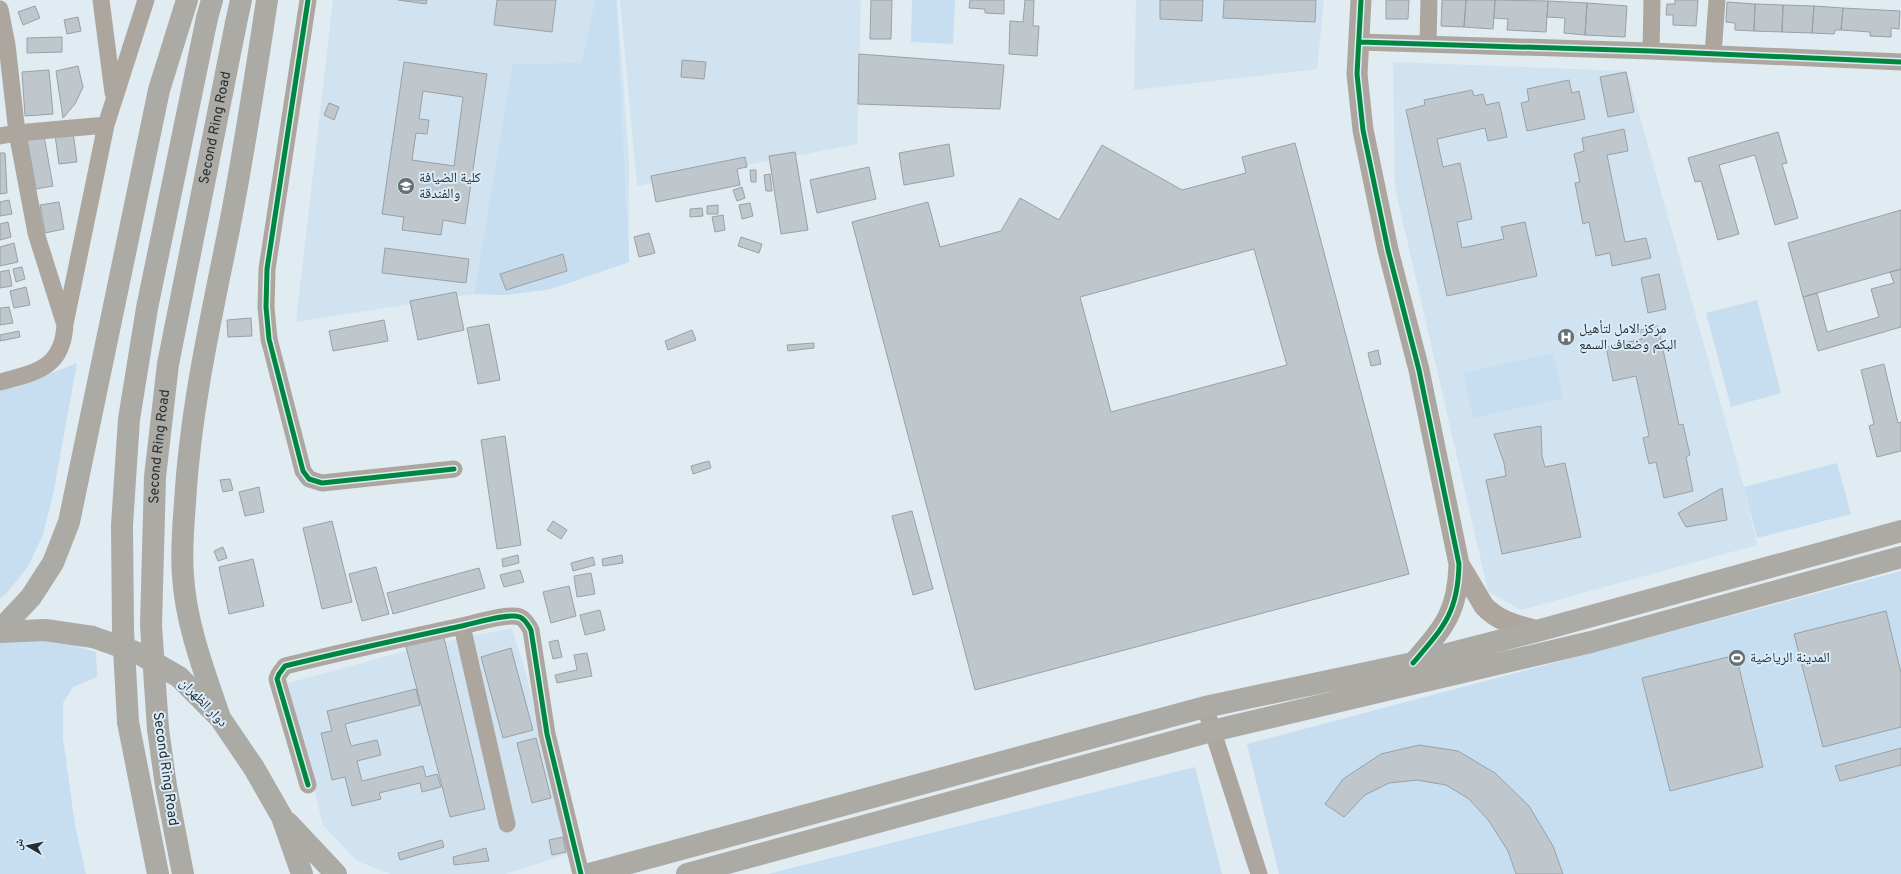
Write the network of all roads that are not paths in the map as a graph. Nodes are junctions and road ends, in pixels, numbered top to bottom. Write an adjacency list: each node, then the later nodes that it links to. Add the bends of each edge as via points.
1 (100, 0): 19 (street)
2 (146, 0): 19 (street)
3 (187, 0): 30 (highway, via 159,90 69,522 53,563 31,597)
4 (241, 0): 40 (highway, Second Ring Road, bridge, via 168,364 157,462 151,625 158,729)
5 (267, 0): 34 (highway, via 240,172 199,378 187,457 183,577 190,619)
6 (308, 0): 25 (street, via 267,269 266,307 271,346 303,471 310,479 322,483)
7 (1361, 0): 13 (street)
8 (1429, 0): 14 (street)
9 (1652, 0): 16 (street)
10 (1717, 0): 17 (street)
11 (0, 9): 15 (street)
12 (210, 9): 39 (highway, Second Ring Road, bridge, via 147,308 129,419 122,525 123,630 128,722)
13 (1360, 42): 14 (street); 28 (street, via 1357,74 1359,104 1372,178 1419,370)
14 (1428, 44): 16 (street)
15 (4, 46): 21 (street)
16 (1651, 51): 17 (street)
17 (1714, 54): 18 (street)
18 (1901, 62)
19 (114, 97): 20 (street)
20 (106, 125): 21 (street); 23 (street)
21 (17, 133): 22 (street); 23 (street, via 36,233)
22 (0, 136)
23 (65, 324): 24 (street, via 60,352 49,364 33,373)
24 (0, 382)
25 (454, 469)
26 (1901, 531): 31 (highway)
27 (1901, 557): 35 (highway, via 1591,642)
28 (1459, 564): 31 (street, via 1490,612 1506,622); 32 (street, via 1456,596 1449,616)
29 (462, 626): 36 (street, via 353,649 286,666 282,670 278,679); 38 (street); 43 (street, via 509,616 527,621 531,630 547,734)
30 (0, 631): 34 (highway, دوار الظهران, via 45,630 93,637 138,653 179,678)
31 (1537, 631): 32 (highway)
32 (1413, 663): 33 (highway)
33 (1204, 707): 35 (street); 44 (highway)
34 (220, 718): 37 (highway, دوار الظهران, via 254,768)
35 (1212, 731): 45 (highway); 46 (street)
36 (308, 785)
37 (282, 817): 41 (highway, دوار الظهران); 42 (highway)
38 (507, 824)
39 (158, 874)
40 (183, 874)
41 (302, 874)
42 (336, 874)
43 (581, 874)
44 (589, 874)
45 (687, 874)
46 (1259, 874)

